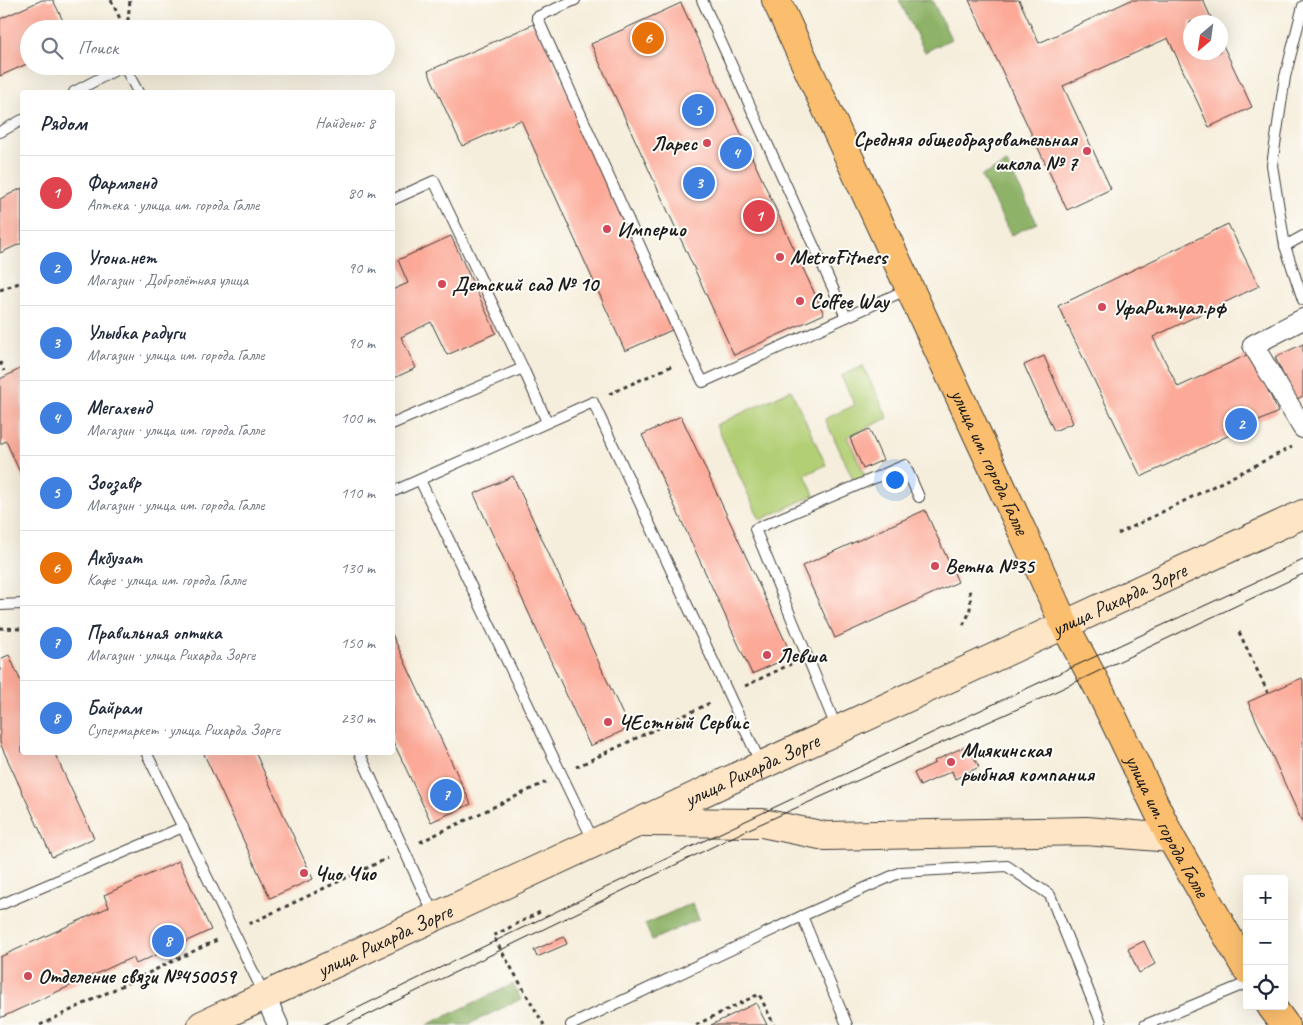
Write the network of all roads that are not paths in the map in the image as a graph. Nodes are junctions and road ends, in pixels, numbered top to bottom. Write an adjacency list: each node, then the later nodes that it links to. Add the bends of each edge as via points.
1 (575, 0): 16 (lane, via 537,17 703,382)
2 (702, 0): 16 (lane)
3 (776, 0): 14 (main road, улица им. города Галле)
4 (1303, 6): 13 (lane, via 1286,77 1272,164)
5 (107, 75): 7 (lane)
6 (129, 75): 8 (lane)
7 (78, 90)
8 (137, 90)
9 (20, 121): 10 (lane)
10 (0, 132)
11 (395, 199): 18 (lane, via 434,181)
12 (1303, 236): 13 (lane)
13 (1284, 246): 15 (lane)
14 (909, 289): 16 (lane); 28 (main road, улица им. города Галле)
15 (1303, 300)
16 (846, 317)
17 (1303, 319): 21 (street, via 1253,345)
18 (523, 368): 19 (lane); 20 (lane)
19 (547, 422): 22 (lane); 32 (lane, via 593,402)
20 (395, 423)
21 (1303, 428)
22 (420, 480): 23 (lane); 36 (lane)
23 (395, 491)
24 (919, 497): 29 (lane, via 904,465 755,528)
25 (1303, 514): 28 (main road, улица Рихарда Зорге)
26 (20, 604): 27 (lane)
27 (0, 605)
28 (1064, 624): 29 (main road, улица Рихарда Зорге); 35 (main road, улица им. города Галле)
29 (838, 730): 32 (main road, улица Рихарда Зорге)
30 (147, 755): 34 (lane)
31 (361, 755): 38 (lane)
32 (761, 765): 33 (main road, улица Рихарда Зорге)
33 (640, 821): 35 (main road, via 762,823 825,836 1086,831); 36 (main road, улица Рихарда Зорге)
34 (183, 827): 37 (lane); 42 (lane)
35 (1171, 838): 40 (main road, улица им. города Галле)
36 (595, 842): 38 (main road, улица Рихарда Зорге)
37 (0, 904)
38 (435, 916): 42 (main road, улица Рихарда Зорге)
39 (802, 916): 47 (lane); 48 (lane); 49 (lane, via 901,872 1007,866 1050,894)
40 (1244, 965)
41 (1243, 985): 44 (lane)
42 (265, 996): 45 (main road, улица Рихарда Зорге); 46 (street)
43 (1274, 1010): 51 (main road)
44 (1157, 1023): 50 (lane)
45 (202, 1025)
46 (278, 1025)
47 (571, 1025)
48 (847, 1025)
49 (1100, 1025)
50 (1145, 1025)
51 (1285, 1025)

